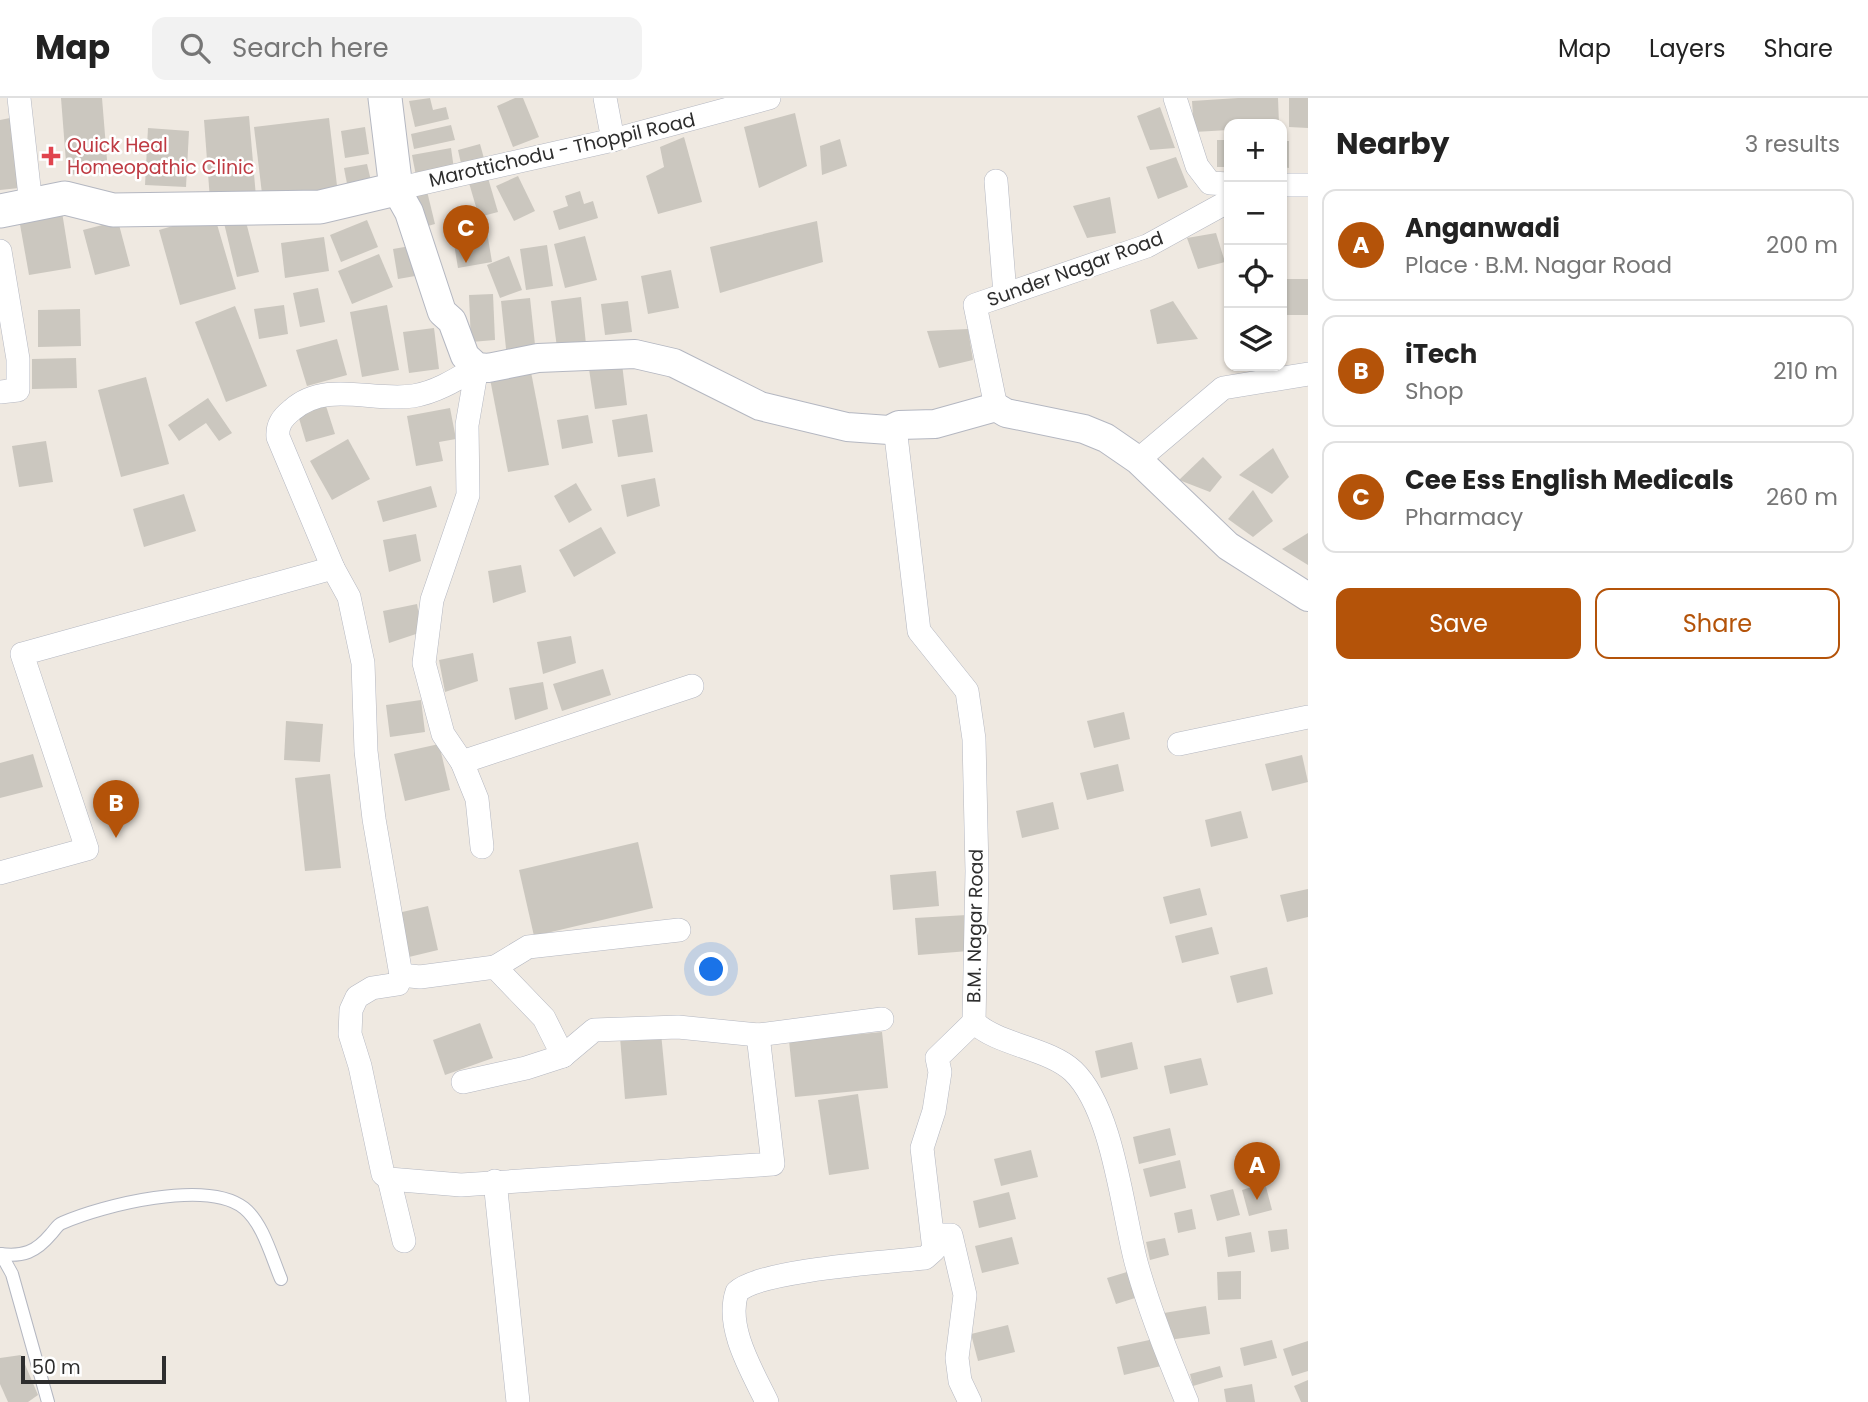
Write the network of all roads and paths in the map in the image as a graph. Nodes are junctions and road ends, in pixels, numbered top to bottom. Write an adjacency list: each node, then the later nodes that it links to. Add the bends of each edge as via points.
1 (19, 98): 13 (street)
2 (385, 98): 11 (main road)
3 (605, 98): 6 (street)
4 (769, 98): 6 (street, Marottichodu - Thoppil Road)
5 (1175, 98): 8 (street, via 1197,166 1210,183)
6 (612, 140): 11 (street, Marottichodu - Thoppil Road)
7 (996, 181): 15 (street)
8 (1224, 184)
9 (1287, 185): 10 (street)
10 (1308, 186)
11 (396, 189): 13 (main road, Marottichodu - Thoppil Road, via 320,207 113,210 65,198); 16 (street, via 409,212 442,312 452,321 465,356)
12 (1224, 204): 15 (street, Sunder Nagar Road, via 1147,246)
13 (16, 208)
14 (0, 251): 18 (street, via 18,359 18,390)
15 (1005, 294): 19 (street, Sunder Nagar Road, via 975,305)
16 (478, 367): 20 (street, via 538,358 635,355 674,363 760,406 847,427); 22 (street, via 444,386 412,396 328,393 299,404 283,418 278,438); 27 (street, via 467,425 468,495 432,600 424,663 443,734)
17 (1308, 374): 21 (street, via 1223,388)
18 (0, 392)
19 (996, 407): 20 (street, via 935,424); 21 (street, via 1095,434)
20 (895, 427): 34 (street, B.M. Nagar Road, via 919,631 967,691 974,739)
21 (1138, 460): 23 (street, via 1228,546)
22 (332, 568): 29 (street, via 22,654 87,849); 32 (street, via 349,597 363,663 374,820)
23 (1308, 597)
24 (692, 686): 27 (street)
25 (1308, 717): 26 (street)
26 (1179, 744)
27 (462, 762): 28 (street, via 477,799)
28 (482, 847)
29 (0, 873)
30 (679, 930): 31 (street, via 528,947)
31 (495, 967): 32 (street, via 420,977); 36 (street, via 544,1018)
32 (401, 975): 38 (street, via 398,985 372,988 356,997 350,1034 383,1174)
33 (882, 1019): 35 (street)
34 (974, 1022): 40 (street, via 937,1058 940,1072 934,1111 922,1148); 48 (street, B.M. Nagar Road, via 983,1031 1072,1070 1091,1098 1107,1136 1136,1264)
35 (758, 1035): 36 (street, via 678,1027 594,1030); 39 (street, via 773,1164)
36 (563, 1056): 37 (street)
37 (463, 1082)
38 (389, 1179): 39 (street, via 461,1185); 41 (street)
39 (495, 1181): 45 (street)
40 (933, 1235): 46 (street, via 934,1250 925,1258 750,1282 741,1288 734,1300 735,1320); 47 (street, via 951,1235 965,1295 957,1358 960,1381)
41 (404, 1241)
42 (0, 1254): 43 (lane, via 19,1257 33,1251 59,1224 129,1202 207,1194 226,1197 246,1209); 44 (lane, via 12,1275)
43 (281, 1279)
44 (48, 1402)
45 (518, 1402)
46 (767, 1402)
47 (970, 1402)
48 (1186, 1402)

